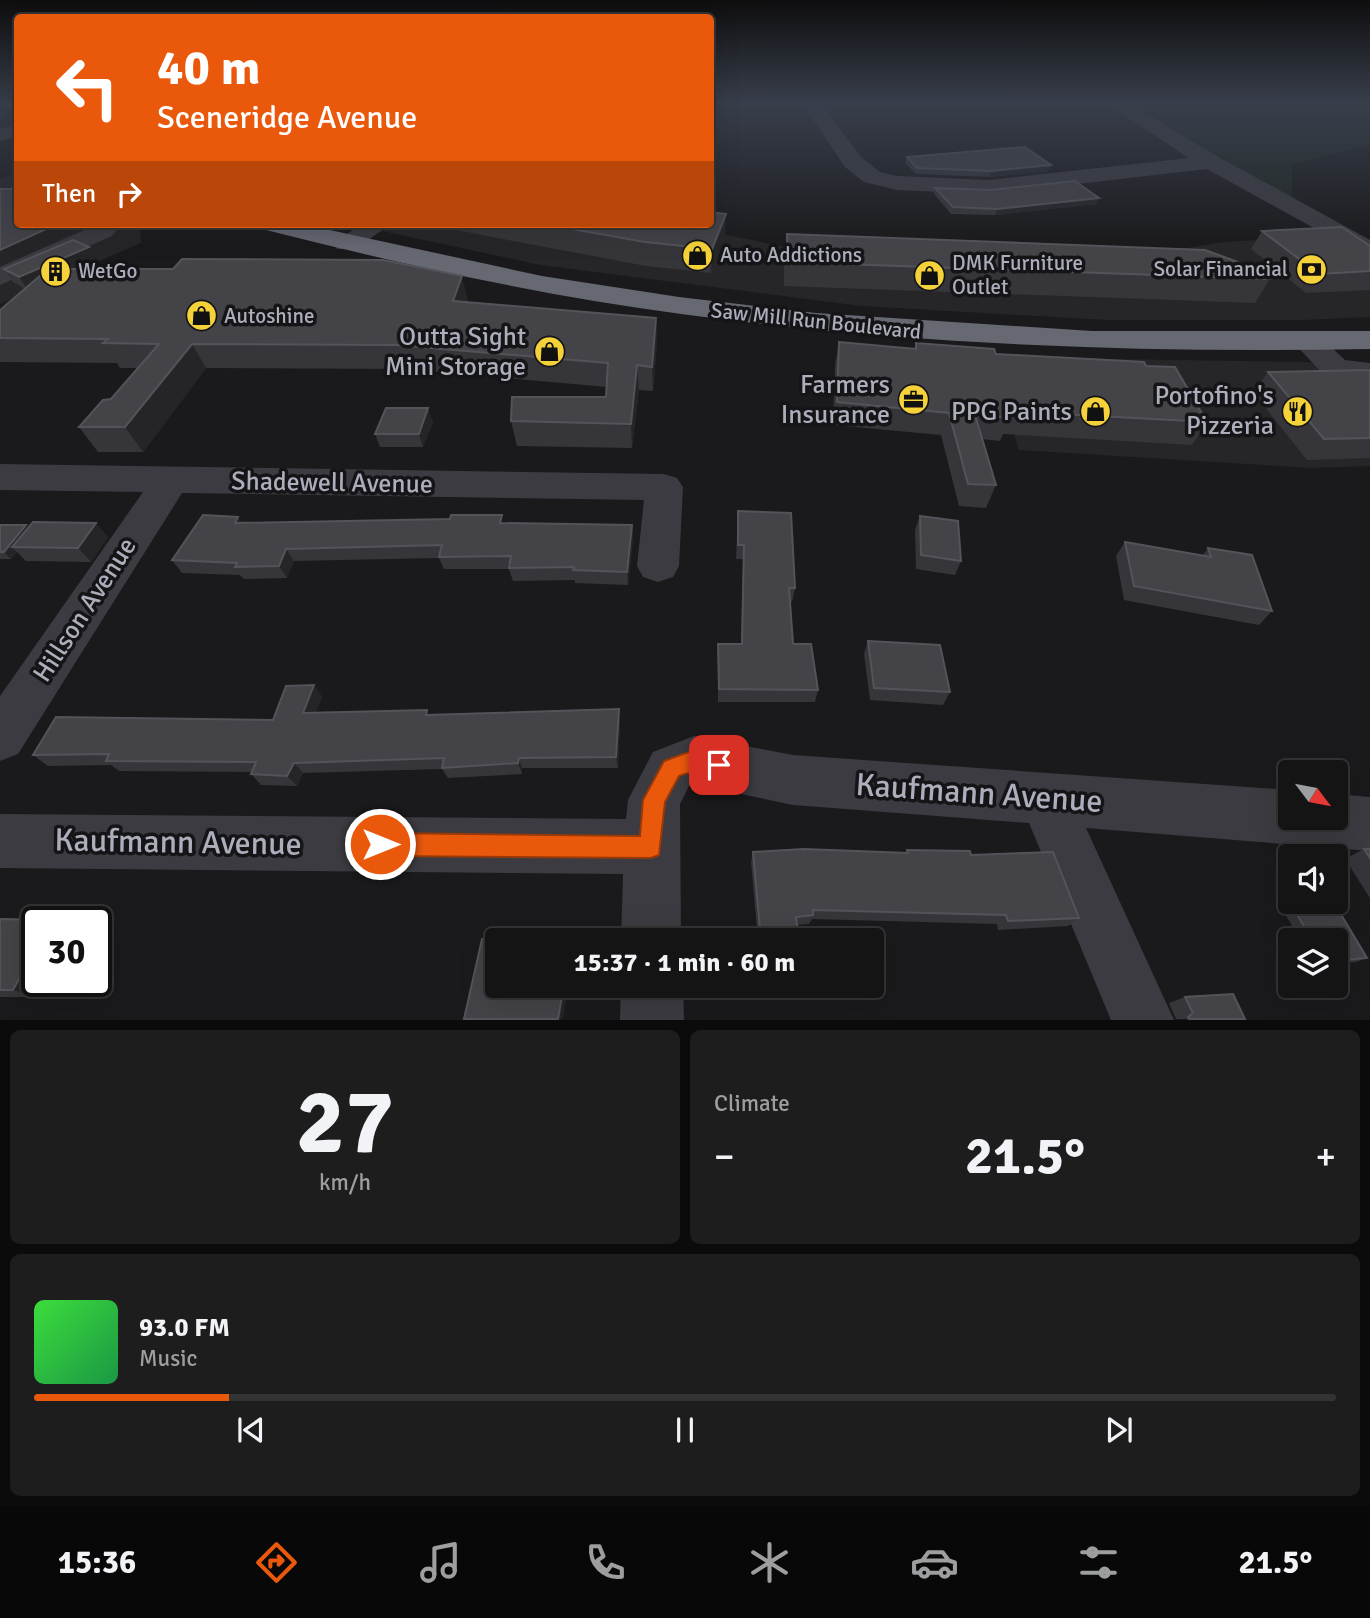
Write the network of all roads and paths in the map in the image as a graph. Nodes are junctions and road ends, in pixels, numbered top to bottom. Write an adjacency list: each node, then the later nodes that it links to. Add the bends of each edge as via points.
1 (845, 151): 3 (street, via 872,177 897,183 989,187)
2 (1192, 151): 3 (street)
3 (1211, 162): 9 (street)
4 (100, 228): 11 (street)
5 (102, 228): 10 (street, via 109,244)
6 (309, 228): 8 (highway, Saw Mill Run Boulevard)
7 (372, 228): 8 (street)
8 (346, 244): 13 (highway, Saw Mill Run Boulevard, via 499,278 650,303 820,323 1122,343)
9 (1370, 251)
10 (87, 256)
11 (6, 285)
12 (1370, 340): 13 (highway, Saw Mill Run Boulevard)
13 (1308, 342): 14 (street, via 1335,368)
14 (1370, 373)
15 (0, 477): 16 (street, Shadewell Avenue)
16 (170, 481): 17 (street, Shadewell Avenue, via 664,487); 18 (street, Hillson Avenue)
17 (658, 566)
18 (0, 738)
19 (1044, 797): 20 (street, Kaufmann Avenue); 24 (street, Kaufmann Avenue, via 793,780 694,760 671,769 654,800); 28 (street)
20 (1278, 816)
21 (1348, 822): 22 (street, Kaufmann Avenue)
22 (1370, 824)
23 (0, 841): 24 (street, Kaufmann Avenue)
24 (651, 847): 25 (street)
25 (651, 928)
26 (652, 998): 27 (street)
27 (652, 1020)
28 (1143, 1020)

